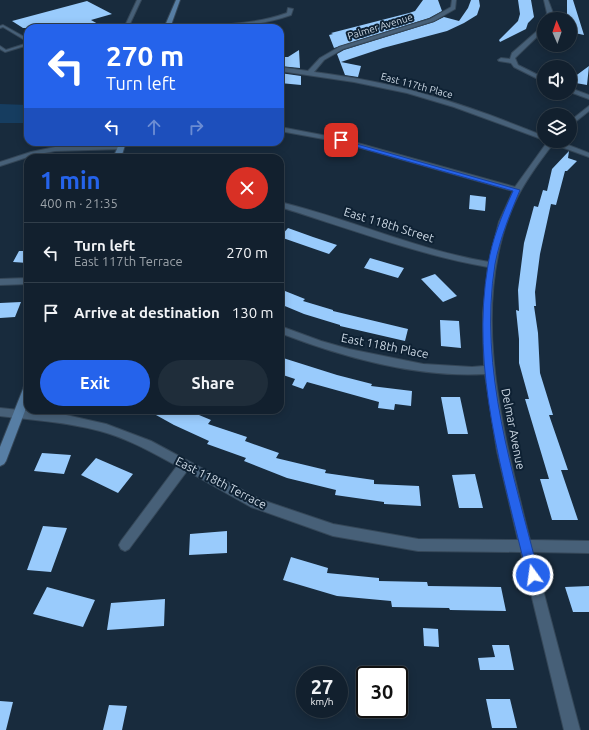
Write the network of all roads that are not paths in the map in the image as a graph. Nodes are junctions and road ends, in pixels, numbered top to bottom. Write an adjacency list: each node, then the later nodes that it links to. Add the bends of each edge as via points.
1 (139, 0): 7 (lane)
2 (178, 0): 8 (street)
3 (454, 0): 18 (street, Palmer Avenue, via 453,8 437,18 341,48 322,59)
4 (546, 0): 6 (street)
5 (290, 9): 9 (street, via 289,14 283,16)
6 (550, 12)
7 (128, 24)
8 (169, 24)
9 (239, 24)
10 (0, 27): 12 (lane, via 3,26)
11 (537, 33): 16 (street, via 514,54)
12 (24, 39)
13 (24, 45): 14 (lane, via 5,51)
14 (0, 47)
15 (501, 60): 16 (street)
16 (512, 61): 19 (street)
17 (284, 69): 18 (street, East 117th Place)
18 (310, 72): 25 (street, East 117th Place, via 426,96)
19 (537, 76)
20 (577, 93): 21 (street)
21 (589, 97)
22 (589, 108): 23 (street)
23 (577, 118)
24 (284, 130): 33 (street, via 341,140)
25 (537, 135)
26 (105, 146): 29 (street, via 55,149)
27 (546, 148): 33 (street, Delmar Avenue)
28 (569, 148): 31 (street)
29 (30, 154)
30 (24, 156): 32 (street)
31 (589, 156)
32 (0, 164)
33 (517, 190): 35 (street, Delmar Avenue, via 502,224)
34 (284, 205): 35 (street, East 118th Street, via 414,246 468,261)
35 (492, 264): 39 (street, Delmar Avenue, via 486,323)
36 (24, 281): 37 (street)
37 (0, 282)
38 (284, 331): 39 (street, East 118th Place, via 349,353 423,368)
39 (488, 370): 48 (street, Delmar Avenue, via 499,438)
40 (24, 400): 42 (street)
41 (0, 412): 42 (street, East 118th Terrace)
42 (19, 413): 43 (street, East 118th Terrace); 45 (street)
43 (24, 414)
44 (27, 414): 46 (street, East 118th Terrace, via 102,427 147,444)
45 (0, 461)
46 (185, 465): 47 (street); 48 (street, East 118th Terrace, via 255,504 333,530 418,545)
47 (125, 545)
48 (526, 547): 49 (street, East 118th Terrace); 50 (street, Delmar Avenue)
49 (589, 547)
50 (572, 730)

